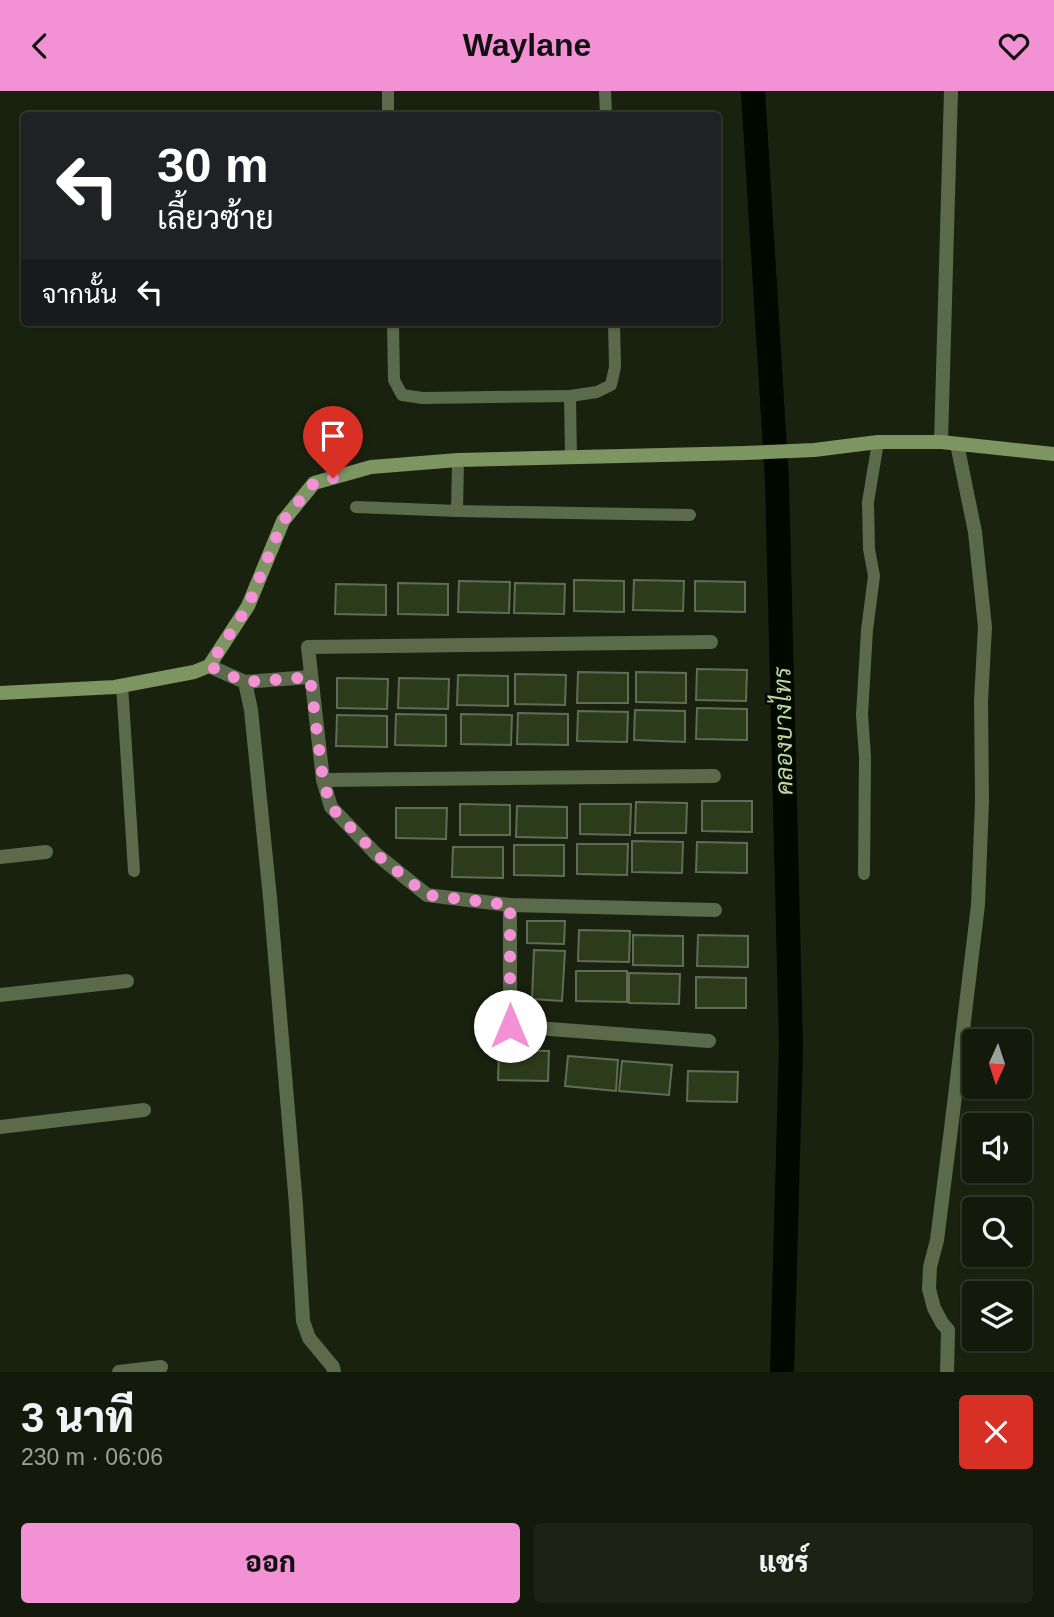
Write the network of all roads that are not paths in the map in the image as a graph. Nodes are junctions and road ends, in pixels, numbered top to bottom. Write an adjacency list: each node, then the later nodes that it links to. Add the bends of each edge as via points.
1 (388, 91): 4 (lane)
2 (605, 91): 5 (lane)
3 (951, 91): 10 (street)
4 (388, 112)
5 (606, 112)
6 (393, 326): 8 (lane, via 394,380 402,395)
7 (614, 326): 8 (lane, via 611,385)
8 (570, 395): 13 (lane)
9 (878, 442): 10 (street); 13 (street, via 814,450); 29 (lane, via 868,502 874,576 862,715)
10 (941, 442): 11 (street)
11 (957, 444): 12 (street); 40 (street, via 975,532 985,627 978,905 930,1267 934,1308 948,1330)
12 (1054, 454)
13 (572, 458): 14 (street)
14 (458, 460): 16 (lane); 19 (street, via 371,467 314,483 283,521 248,606)
15 (356, 507): 16 (lane)
16 (457, 511): 17 (lane)
17 (690, 515)
18 (711, 642): 20 (street, via 308,647)
19 (209, 666): 21 (street); 22 (street)
20 (310, 677): 21 (street); 25 (street)
21 (245, 682): 39 (street, via 268,884 303,1321 309,1338)
22 (122, 685): 23 (street); 28 (lane)
23 (0, 693)
24 (714, 776): 25 (street)
25 (323, 780): 30 (street, via 331,807 376,854 427,895)
26 (46, 852): 27 (street)
27 (0, 857)
28 (134, 871)
29 (864, 874)
30 (510, 905): 31 (street); 34 (street, via 510,1026)
31 (715, 910)
32 (127, 981): 33 (street)
33 (0, 995)
34 (709, 1041)
35 (144, 1110): 36 (street)
36 (0, 1126)
37 (162, 1367): 38 (street)
38 (119, 1372)
39 (334, 1372)
40 (947, 1372)

